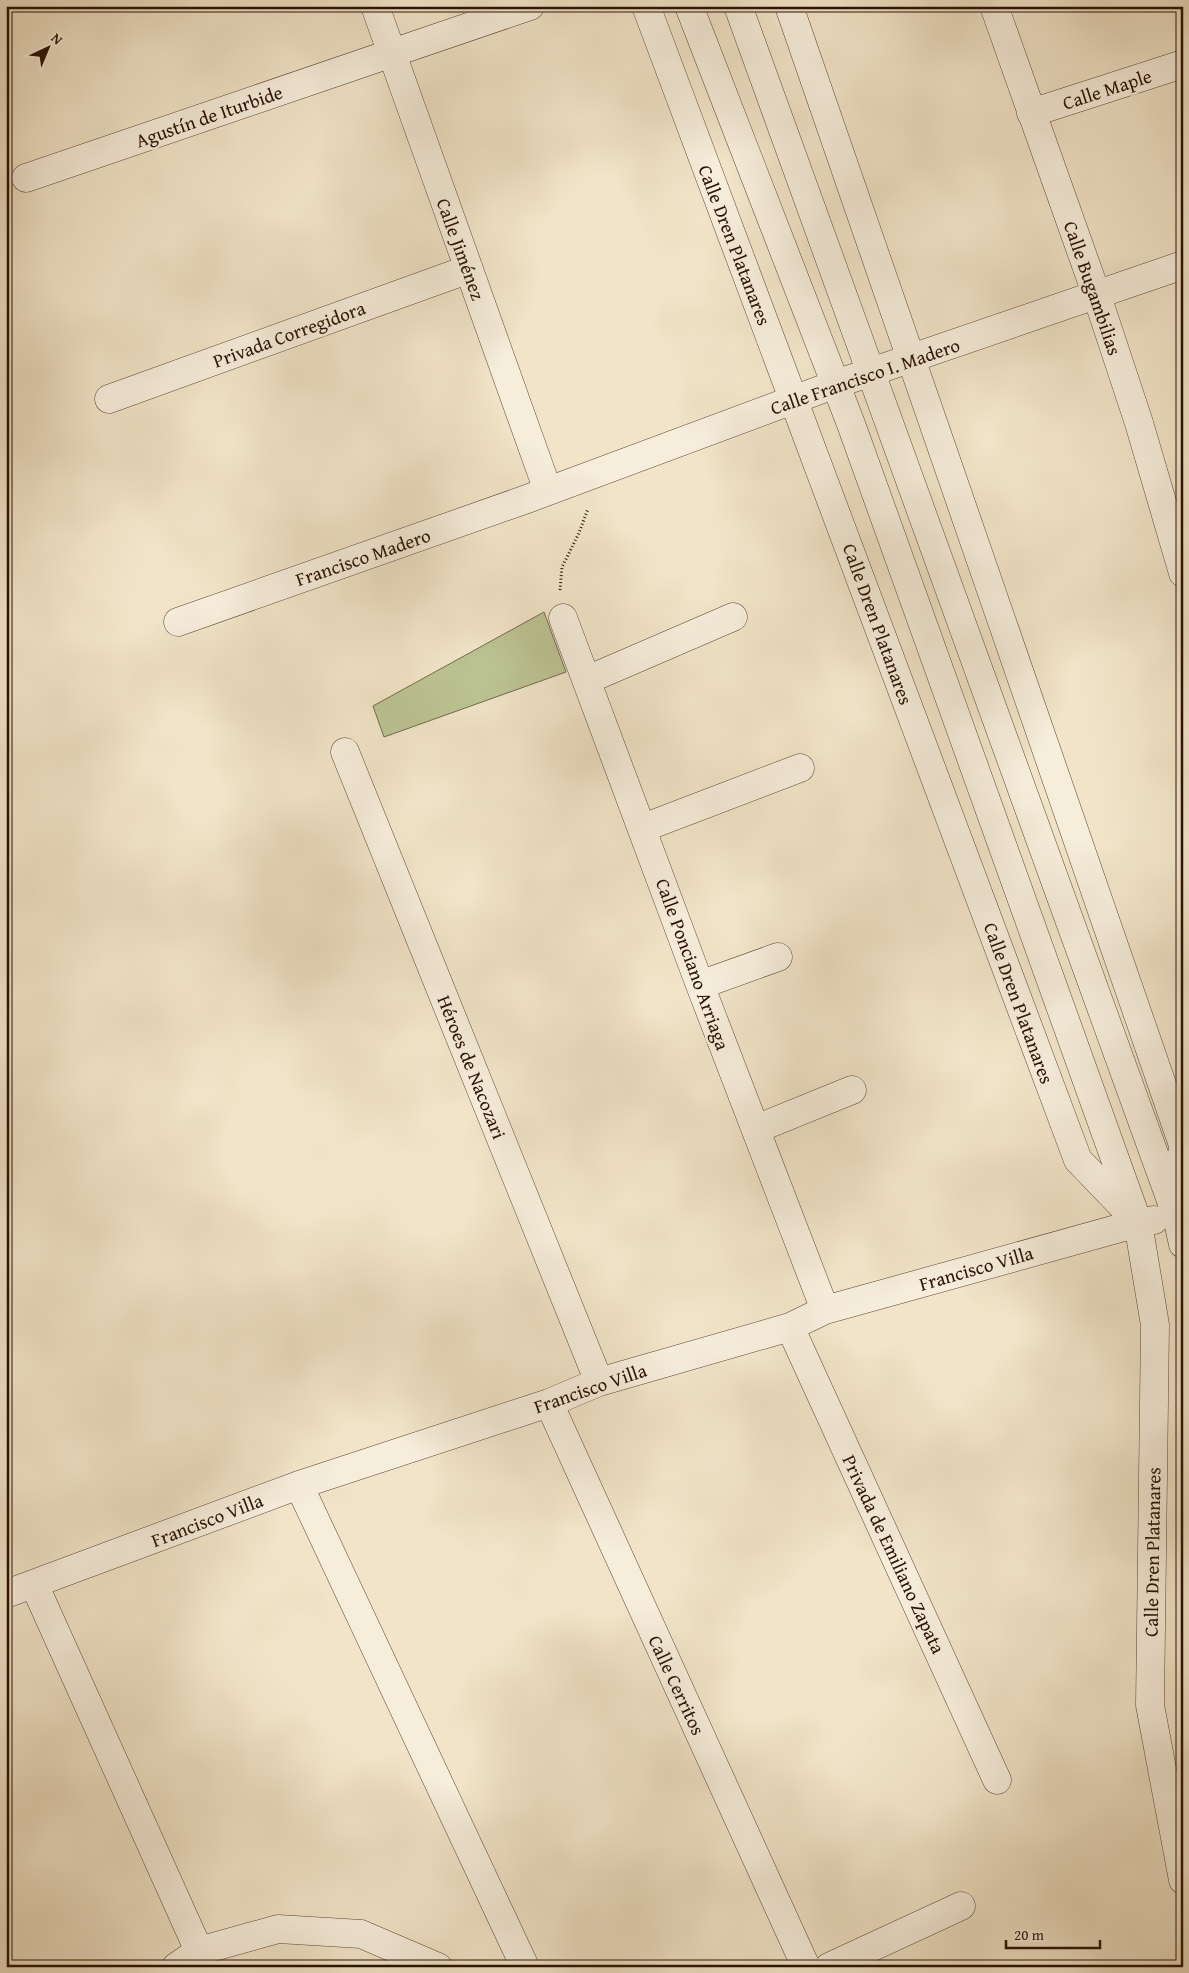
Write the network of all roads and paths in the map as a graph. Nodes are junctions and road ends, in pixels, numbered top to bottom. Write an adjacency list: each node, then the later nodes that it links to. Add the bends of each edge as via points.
1 (375, 6): 8 (street, Calle Jiménez)
2 (530, 6): 8 (street, Agustín de Iturbide)
3 (646, 6): 19 (street, Calle Dren Platanares)
4 (689, 6): 17 (street, Calle Dren Platanares)
5 (738, 6): 16 (street)
6 (789, 6): 15 (street)
7 (994, 6): 10 (street, Calle Bugambilias)
8 (392, 54): 11 (street, Agustín de Iturbide); 13 (street, Calle Jiménez)
9 (1183, 64): 10 (street, Calle Maple)
10 (1031, 113): 14 (street, Calle Bugambilias)
11 (26, 178)
12 (1183, 265): 14 (street, Calle Francisco I. Madero)
13 (469, 269): 18 (street, Privada Corregidora); 21 (street, Calle Jiménez)
14 (1097, 296): 15 (street, Calle Francisco I. Madero); 22 (street, Calle Bugambilias)
15 (910, 359): 16 (street, Calle Francisco I. Madero); 34 (street, via 1183,1145)
16 (870, 372): 17 (street, Calle Francisco I. Madero); 34 (street)
17 (836, 384): 19 (street, Calle Francisco I. Madero); 35 (street, Calle Dren Platanares)
18 (109, 399)
19 (794, 399): 20 (street, Calle Francisco I. Madero); 35 (street, Calle Dren Platanares, via 1078,1160)
20 (594, 474): 21 (street, Calle Francisco I. Madero); 24 (path, via 587,512 562,567 560,594)
21 (548, 491): 25 (street, Francisco Madero)
22 (1183, 573)
23 (733, 617): 26 (street)
24 (563, 618): 26 (street, Calle Ponciano Arriaga)
25 (178, 622)
26 (587, 680): 29 (street, Calle Ponciano Arriaga)
27 (344, 752): 39 (street, Héroes de Nacozari)
28 (800, 768): 29 (street)
29 (643, 828): 31 (street, Calle Ponciano Arriaga)
30 (778, 957): 31 (street)
31 (700, 985): 33 (street, Calle Ponciano Arriaga)
32 (852, 1090): 33 (street)
33 (756, 1129): 37 (street, Calle Ponciano Arriaga)
34 (1180, 1216): 35 (street, Francisco Villa); 36 (street)
35 (1138, 1223): 37 (street, Francisco Villa); 45 (street, Calle Dren Platanares, via 1155,1325 1150,1705)
36 (1183, 1244)
37 (825, 1310): 38 (street, Francisco Villa)
38 (790, 1327): 39 (street, Francisco Villa); 44 (street, Privada de Emiliano Zapata)
39 (599, 1382): 40 (street, Francisco Villa)
40 (549, 1403): 41 (street, Francisco Villa); 51 (street, Calle Cerritos)
41 (299, 1485): 42 (street, Francisco Villa); 50 (street)
42 (34, 1584): 43 (street, Francisco Villa); 47 (street)
43 (6, 1594)
44 (997, 1780)
45 (1183, 1880)
46 (961, 1906): 52 (street)
47 (198, 1951): 48 (street); 49 (street, via 278,1929 361,1934)
48 (176, 1967)
49 (438, 1967)
50 (525, 1967)
51 (806, 1967)
52 (829, 1967)

